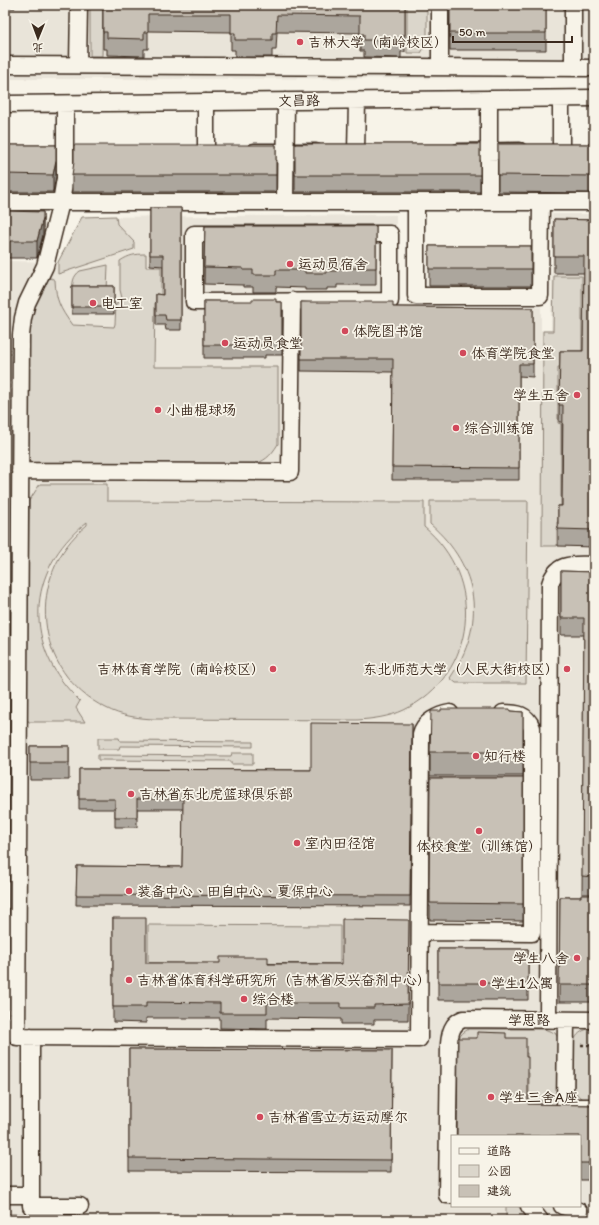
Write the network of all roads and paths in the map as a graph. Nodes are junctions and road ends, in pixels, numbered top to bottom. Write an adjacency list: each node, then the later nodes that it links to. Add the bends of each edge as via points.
1 (79, 5): 5 (street)
2 (440, 5): 6 (street)
3 (573, 5): 7 (street)
4 (5, 64): 5 (street)
5 (78, 65): 6 (street)
6 (440, 67): 7 (street)
7 (573, 68): 8 (street)
8 (594, 68)
9 (594, 98): 11 (street, 文昌路)
10 (489, 99): 11 (street, 文昌路); 13 (street, 文昌路); 21 (street)
11 (561, 99): 21 (street, via 567,151)
12 (286, 101): 13 (street, 文昌路); 14 (street, 文昌路); 19 (street)
13 (356, 101): 19 (street, via 350,152)
14 (206, 102): 16 (street, 文昌路); 17 (street, via 198,152)
15 (5, 104): 16 (street, 文昌路)
16 (65, 104): 23 (street, via 64,178)
17 (222, 152)
18 (238, 152): 19 (street)
19 (286, 152): 24 (street)
20 (442, 152): 21 (street)
21 (489, 152): 26 (street)
22 (5, 202): 23 (street)
23 (61, 202): 24 (street); 30 (street, via 45,266 27,303 21,329)
24 (285, 202): 25 (street)
25 (416, 202): 26 (street); 27 (street, via 416,296 540,296)
26 (489, 202): 27 (street)
27 (541, 202): 28 (street)
28 (594, 202)
29 (292, 301): 29 (street, via 194,302 194,234 390,234 390,301); 30 (street, via 290,472)
30 (20, 471): 34 (street)
31 (594, 565): 36 (street, via 562,567 556,571 550,584 556,903)
32 (467, 712): 35 (street, via 444,714 431,721 421,734 428,786)
33 (490, 713): 35 (street, via 519,714 527,718 533,733 525,786 532,933)
34 (12, 863): 39 (street, via 17,1037)
35 (420, 932): 39 (street, via 419,1039)
36 (548, 1020): 37 (street, 学思路); 43 (street, 学思路, via 463,1019 454,1024 449,1035 447,1195)
37 (566, 1020): 38 (street, 学思路); 40 (street, via 565,1107)
38 (594, 1020)
39 (31, 1037): 42 (street)
40 (594, 1107)
41 (5, 1195): 42 (street)
42 (31, 1195): 44 (street, via 31,1206)
43 (451, 1195)
44 (80, 1206)
45 (530, 1207): 48 (street)
46 (565, 1207): 47 (street)
47 (579, 1211)
48 (540, 1220)

